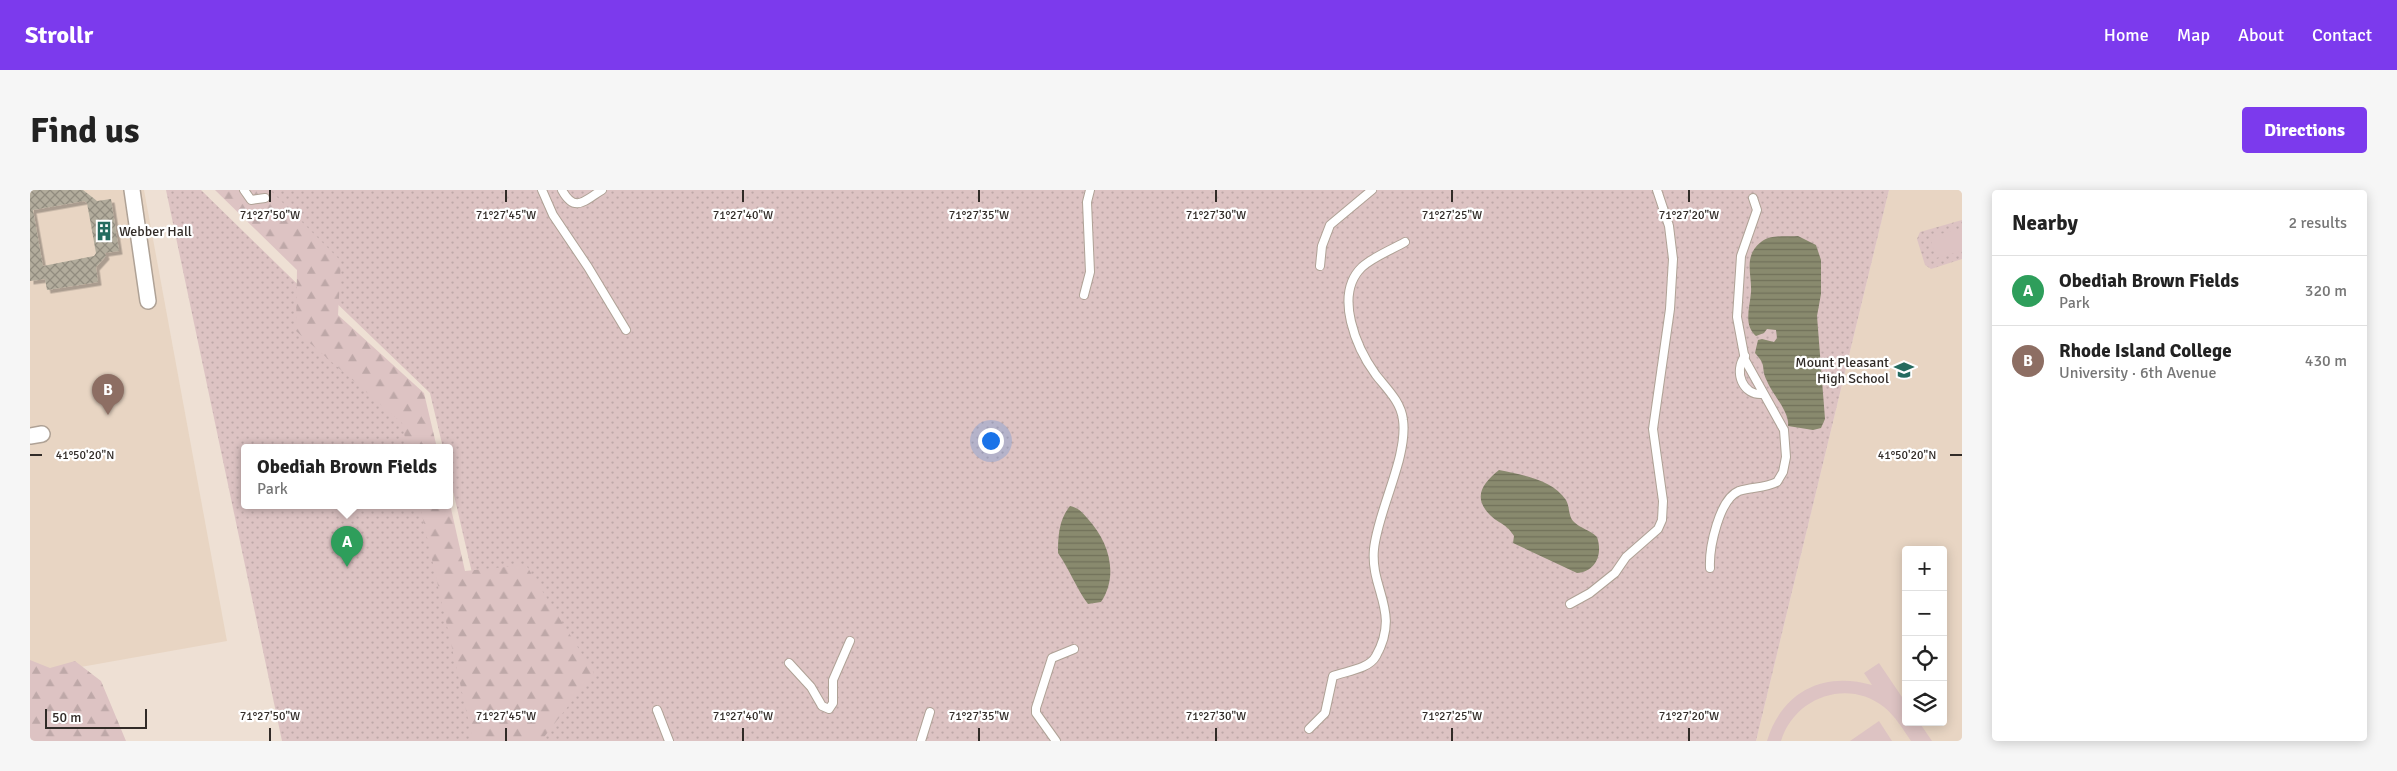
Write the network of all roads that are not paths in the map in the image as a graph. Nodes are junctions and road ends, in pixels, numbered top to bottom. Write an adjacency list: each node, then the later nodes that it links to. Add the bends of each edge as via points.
1 (132, 190): 14 (street)
2 (244, 190): 9 (lane, via 251,200)
3 (542, 190): 15 (lane, via 553,215)
4 (562, 190): 5 (lane, via 567,199 581,203)
5 (602, 190)
6 (1090, 190): 13 (lane, via 1090,272)
7 (1372, 190): 12 (lane, via 1330,225 1323,240)
8 (1656, 190): 19 (lane, via 1669,226 1673,258 1670,309 1654,429 1663,500 1662,520 1658,529 1626,557 1615,573)
9 (264, 198)
10 (1753, 198): 16 (lane, via 1757,210 1741,256 1737,304)
11 (1404, 242): 25 (lane, via 1363,266 1350,284 1349,301 1358,341 1376,374 1400,406 1404,423 1374,551 1375,569 1388,620 1376,656 1369,664 1333,676 1325,714)
12 (1320, 266)
13 (1084, 295)
14 (148, 301)
15 (626, 330)
16 (1745, 356): 17 (lane); 17 (lane, via 1738,367 1740,377 1753,392)
17 (1763, 394): 18 (lane, via 1784,430 1783,472 1777,482 1738,492 1726,502 1712,540)
18 (1710, 568)
19 (1570, 604)
20 (850, 641): 22 (lane, via 833,680 833,703 829,709 822,706 811,687)
21 (1074, 650): 28 (lane, via 1052,658 1037,700 1036,714)
22 (789, 663)
23 (657, 710): 26 (lane)
24 (930, 712): 27 (lane)
25 (1309, 729)
26 (668, 741)
27 (921, 741)
28 (1056, 741)

